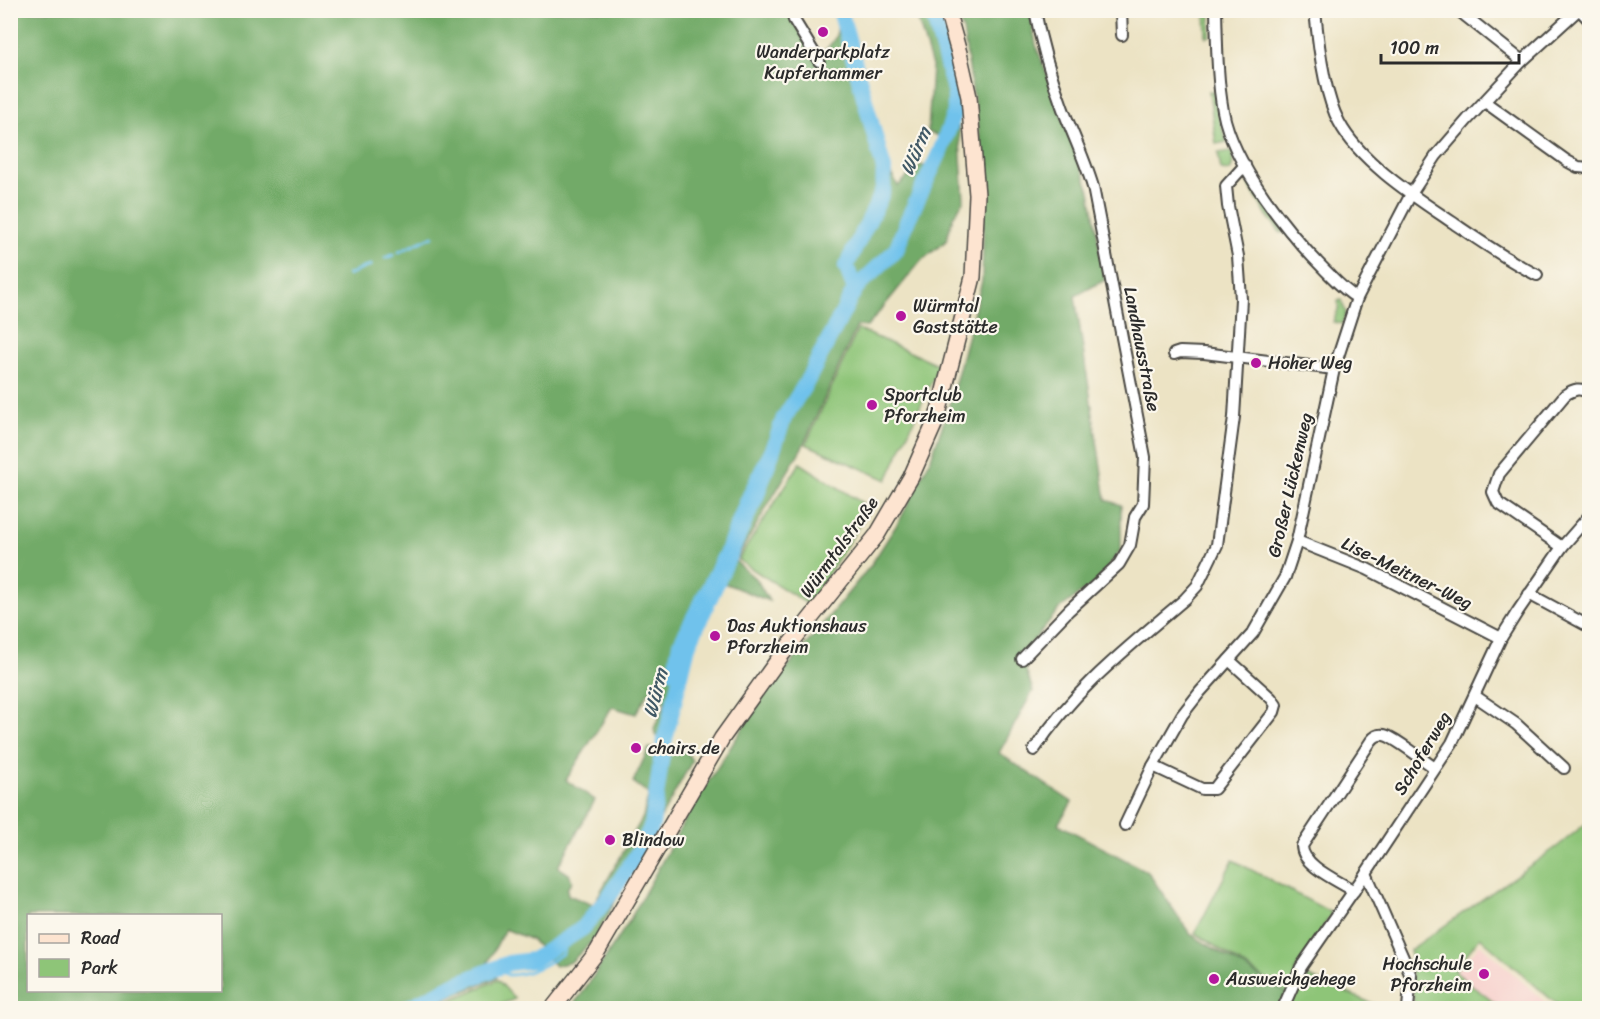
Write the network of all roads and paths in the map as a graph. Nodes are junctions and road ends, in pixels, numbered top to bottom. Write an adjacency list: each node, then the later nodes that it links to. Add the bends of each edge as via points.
1 (791, 10): 11 (street)
2 (947, 10): 39 (main road, Würmtalstraße, via 969,98 977,195 973,277 937,418 911,477 877,535 783,653 722,738 597,952)
3 (1035, 10): 29 (street, Landhausstraße, via 1054,82 1093,187 1141,432 1145,475 1143,504 1135,517 1130,545 1119,564)
4 (1121, 10): 10 (street)
5 (1216, 10): 14 (street, via 1224,112)
6 (1316, 10): 16 (street, via 1323,65 1338,122 1359,150)
7 (1458, 10): 12 (street)
8 (1579, 10): 9 (street); 12 (street, Großer Lückenweg)
9 (1590, 21)
10 (1122, 35)
11 (819, 60)
12 (1522, 61): 13 (street, Großer Lückenweg)
13 (1485, 102): 15 (street, via 1578,167); 16 (street, Großer Lückenweg, via 1436,156)
14 (1245, 165): 18 (street, via 1285,225); 20 (street, via 1226,186 1241,298)
15 (1590, 168)
16 (1411, 194): 17 (street); 18 (street, Großer Lückenweg)
17 (1538, 275)
18 (1357, 298): 21 (street, Großer Lückenweg)
19 (1174, 354): 20 (street)
20 (1238, 357): 21 (street); 32 (street, via 1226,483 1217,545 1210,562 1185,599 1103,669 1053,721)
21 (1334, 369): 24 (street, Großer Lückenweg)
22 (1590, 393): 25 (street, via 1576,389 1565,395 1499,474 1493,492 1498,503)
23 (1590, 515): 25 (street, Schoferweg)
24 (1297, 541): 28 (street, Lise-Meitner-Weg, via 1367,568); 30 (street, Großer Lückenweg, via 1285,577 1269,607)
25 (1562, 547): 26 (street, Schoferweg)
26 (1529, 594): 27 (street); 28 (street, Schoferweg)
27 (1590, 627)
28 (1502, 638): 31 (street, Schoferweg)
29 (1022, 659)
30 (1229, 660): 33 (street, Großer Lückenweg, via 1182,715); 33 (street, via 1274,702 1274,712 1214,789 1202,789)
31 (1475, 696): 34 (street, Schoferweg); 35 (street, via 1516,724)
32 (1034, 750)
33 (1153, 766): 36 (street, Großer Lückenweg)
34 (1435, 768): 37 (street, Schoferweg); 38 (street, via 1382,734 1371,741 1302,846 1303,856 1314,866)
35 (1564, 768)
36 (1125, 825)
37 (1366, 873): 38 (street, Schoferweg); 41 (street, via 1411,976)
38 (1354, 891): 40 (street, Schoferweg, via 1301,967)
39 (553, 1008)
40 (1283, 1008)
41 (1408, 1008)

